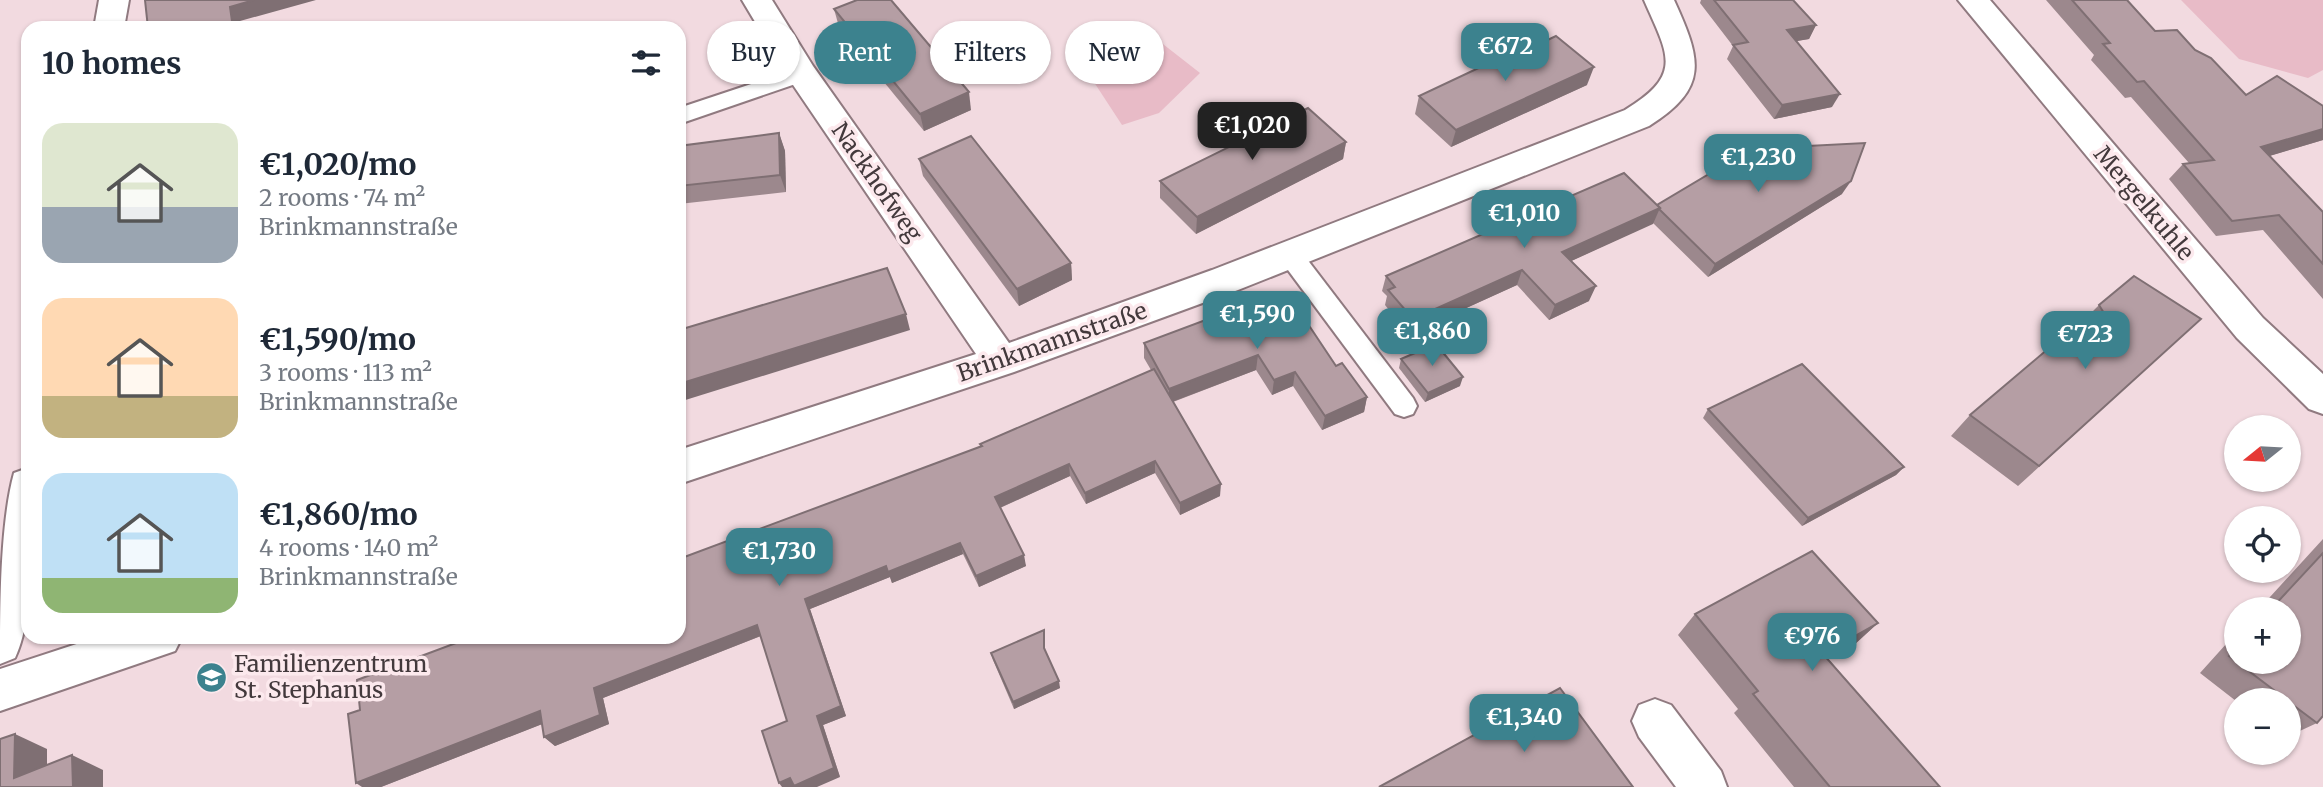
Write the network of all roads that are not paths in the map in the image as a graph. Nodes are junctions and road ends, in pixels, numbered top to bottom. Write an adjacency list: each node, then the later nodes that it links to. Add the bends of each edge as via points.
1 (114, 0): 5 (street)
2 (757, 0): 6 (street, Nackhofweg)
3 (1659, 0): 8 (street, Brinkmannstraße, via 1683,65 1677,89 1663,105)
4 (1973, 0): 10 (street, Mergelkuhle, via 2250,328)
5 (110, 21)
6 (802, 74): 7 (lane); 9 (street, Nackhofweg)
7 (686, 114)
8 (1292, 256): 9 (street, Brinkmannstraße); 11 (lane)
9 (1001, 361): 12 (street, Brinkmannstraße)
10 (2323, 398)
11 (1405, 405)
12 (686, 465)
13 (21, 525): 14 (street)
14 (0, 644)
15 (139, 644): 16 (street)
16 (0, 690)
17 (1655, 722): 18 (street)
18 (1704, 787)

